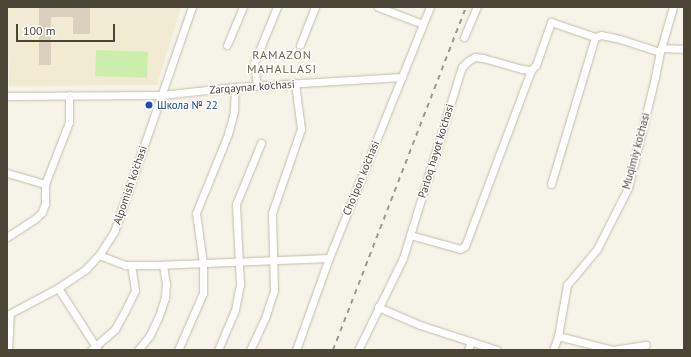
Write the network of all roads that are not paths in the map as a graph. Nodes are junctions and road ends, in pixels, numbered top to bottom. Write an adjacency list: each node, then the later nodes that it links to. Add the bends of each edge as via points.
1 (192, 7): 22 (street, Alpomish ko'chasi)
2 (242, 7): 12 (street)
3 (277, 7): 19 (street, via 254,63)
4 (315, 7): 13 (street)
5 (378, 7): 9 (street)
6 (430, 7): 9 (street, Cho‘lpon ko'chasi)
7 (477, 7): 10 (street)
8 (674, 7): 15 (street, Muqimiy ko'chasi)
9 (423, 24): 17 (street, Cho‘lpon ko'chasi)
10 (464, 37)
11 (595, 38): 15 (street, via 601,35); 16 (street, via 551,22 536,64); 27 (street)
12 (227, 45)
13 (300, 45)
14 (684, 49): 15 (street)
15 (660, 50): 40 (street, Muqimiy ko'chasi, via 628,188 597,248 567,285)
16 (531, 70): 28 (street, via 465,246 460,249); 28 (street, Parloq hayot ko'chasi, via 475,57 462,67)
17 (402, 77): 18 (street, Zarqaynar ko'chasi); 31 (street, Cho‘lpon ko'chasi)
18 (295, 83): 19 (street, Zarqaynar ko'chasi); 32 (street, via 301,129 272,214)
19 (257, 86): 20 (street, Zarqaynar ko'chasi)
20 (235, 87): 22 (street, Zarqaynar ko'chasi); 34 (street, via 234,111 228,134 196,213)
21 (69, 95): 22 (street, Zarqaynar ko'chasi); 23 (street, Zarqaynar ko'chasi); 26 (street, via 69,122)
22 (161, 95): 30 (street, Alpomish ko'chasi, via 114,232)
23 (7, 96)
24 (261, 142): 33 (street, via 236,204)
25 (7, 173): 26 (street)
26 (45, 184): 29 (street, via 45,204 42,212)
27 (551, 184)
28 (410, 235): 38 (street, Parloq hayot ko'chasi, via 403,258)
29 (7, 237)
30 (99, 255): 35 (street); 37 (street, Alpomish ko'chasi, via 85,270)
31 (329, 258): 32 (street); 49 (street, Cho‘lpon ko'chasi)
32 (274, 261): 33 (street); 48 (street, via 274,290)
33 (240, 262): 34 (street); 47 (street, via 240,284 235,310)
34 (203, 263): 36 (street); 46 (street, via 203,293)
35 (131, 265): 36 (street); 43 (street, via 135,290 115,329)
36 (164, 265): 45 (street, via 165,298 150,335)
37 (58, 288): 39 (street, Alpomish ko'chasi); 43 (street)
38 (378, 307): 41 (street, via 420,325); 50 (street, Parloq hayot ko'chasi)
39 (8, 315): 44 (street)
40 (558, 336): 42 (street, via 613,350); 53 (street, Muqimiy ko'chasi)
41 (471, 341): 51 (street); 52 (street)
42 (646, 345)
43 (95, 349)
44 (8, 350)
45 (138, 350)
46 (178, 350)
47 (218, 350)
48 (250, 350)
49 (296, 350)
50 (358, 350)
51 (468, 350)
52 (497, 350)
53 (553, 350)

